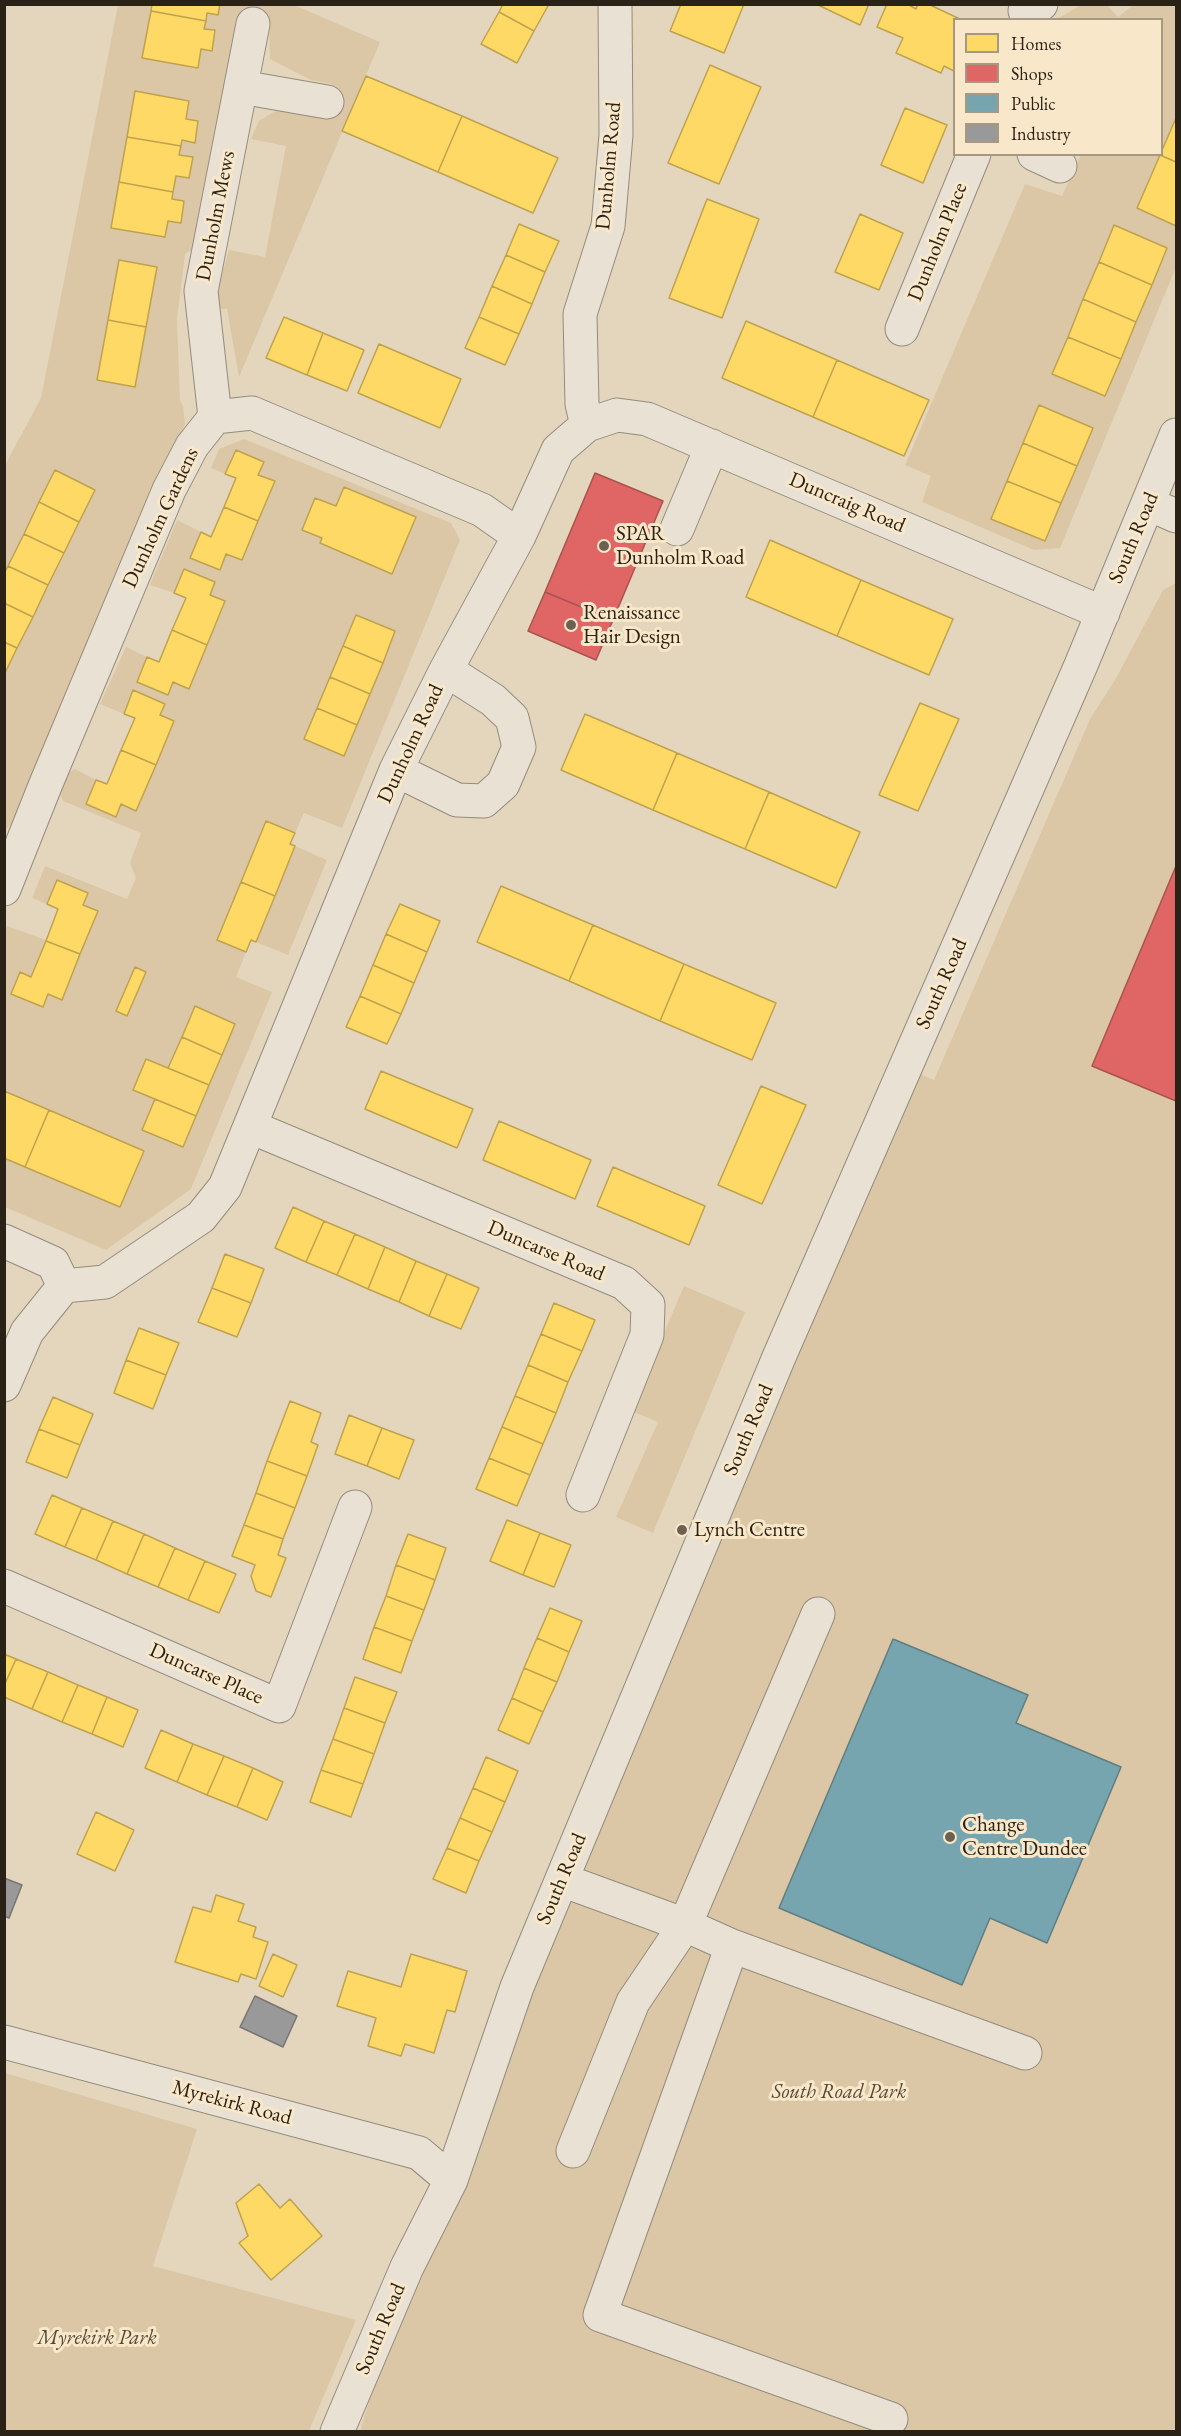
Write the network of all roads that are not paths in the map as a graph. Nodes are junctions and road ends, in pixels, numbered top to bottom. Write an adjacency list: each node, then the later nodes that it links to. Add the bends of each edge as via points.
1 (615, 4): 8 (street, Dunholm Road, via 616,135 608,226 580,314 582,405)
2 (253, 24): 3 (street, Dunholm Mews)
3 (241, 87): 4 (street); 7 (street, Dunholm Mews, via 201,291)
4 (327, 102)
5 (973, 156): 6 (street, Dunholm Place)
6 (902, 329)
7 (215, 417): 13 (street, via 252,413 483,510); 17 (street, Dunholm Gardens, via 192,446 169,490)
8 (587, 425): 10 (street, Duncraig Road, via 617,414 647,419); 13 (street, Dunholm Road, via 558,450)
9 (1176, 435): 11 (street, South Road)
10 (712, 446): 12 (street); 14 (street, Duncraig Road)
11 (1163, 510): 14 (street, South Road)
12 (677, 529)
13 (519, 536): 15 (street, Dunholm Road)
14 (1103, 613): 26 (street, South Road, via 779,1357)
15 (446, 670): 16 (street, Dunholm Road); 16 (street, via 493,700 512,718 519,747 503,784 484,801 457,800)
16 (396, 770): 18 (street, Dunholm Road)
17 (8, 870)
18 (251, 1127): 20 (street, Dunholm Road, via 225,1187 201,1217 105,1282); 22 (street, Duncarse Road, via 624,1283 648,1305 647,1335)
19 (4, 1241): 20 (street, via 53,1263)
20 (64, 1286): 21 (street, via 27,1332)
21 (4, 1385)
22 (583, 1495)
23 (355, 1507): 24 (street, Duncarse Place, via 279,1706)
24 (4, 1586)
25 (818, 1614): 27 (street)
26 (562, 1880): 27 (street); 32 (street, South Road, via 517,1987)
27 (685, 1925): 28 (street); 31 (street, via 633,2002)
28 (732, 1946): 30 (street); 33 (street, via 600,2315)
29 (4, 2042): 32 (street, Myrekirk Road, via 419,2153)
30 (1025, 2053)
31 (573, 2151)
32 (451, 2180): 34 (street, South Road, via 407,2267)
33 (891, 2419)
34 (337, 2432)

